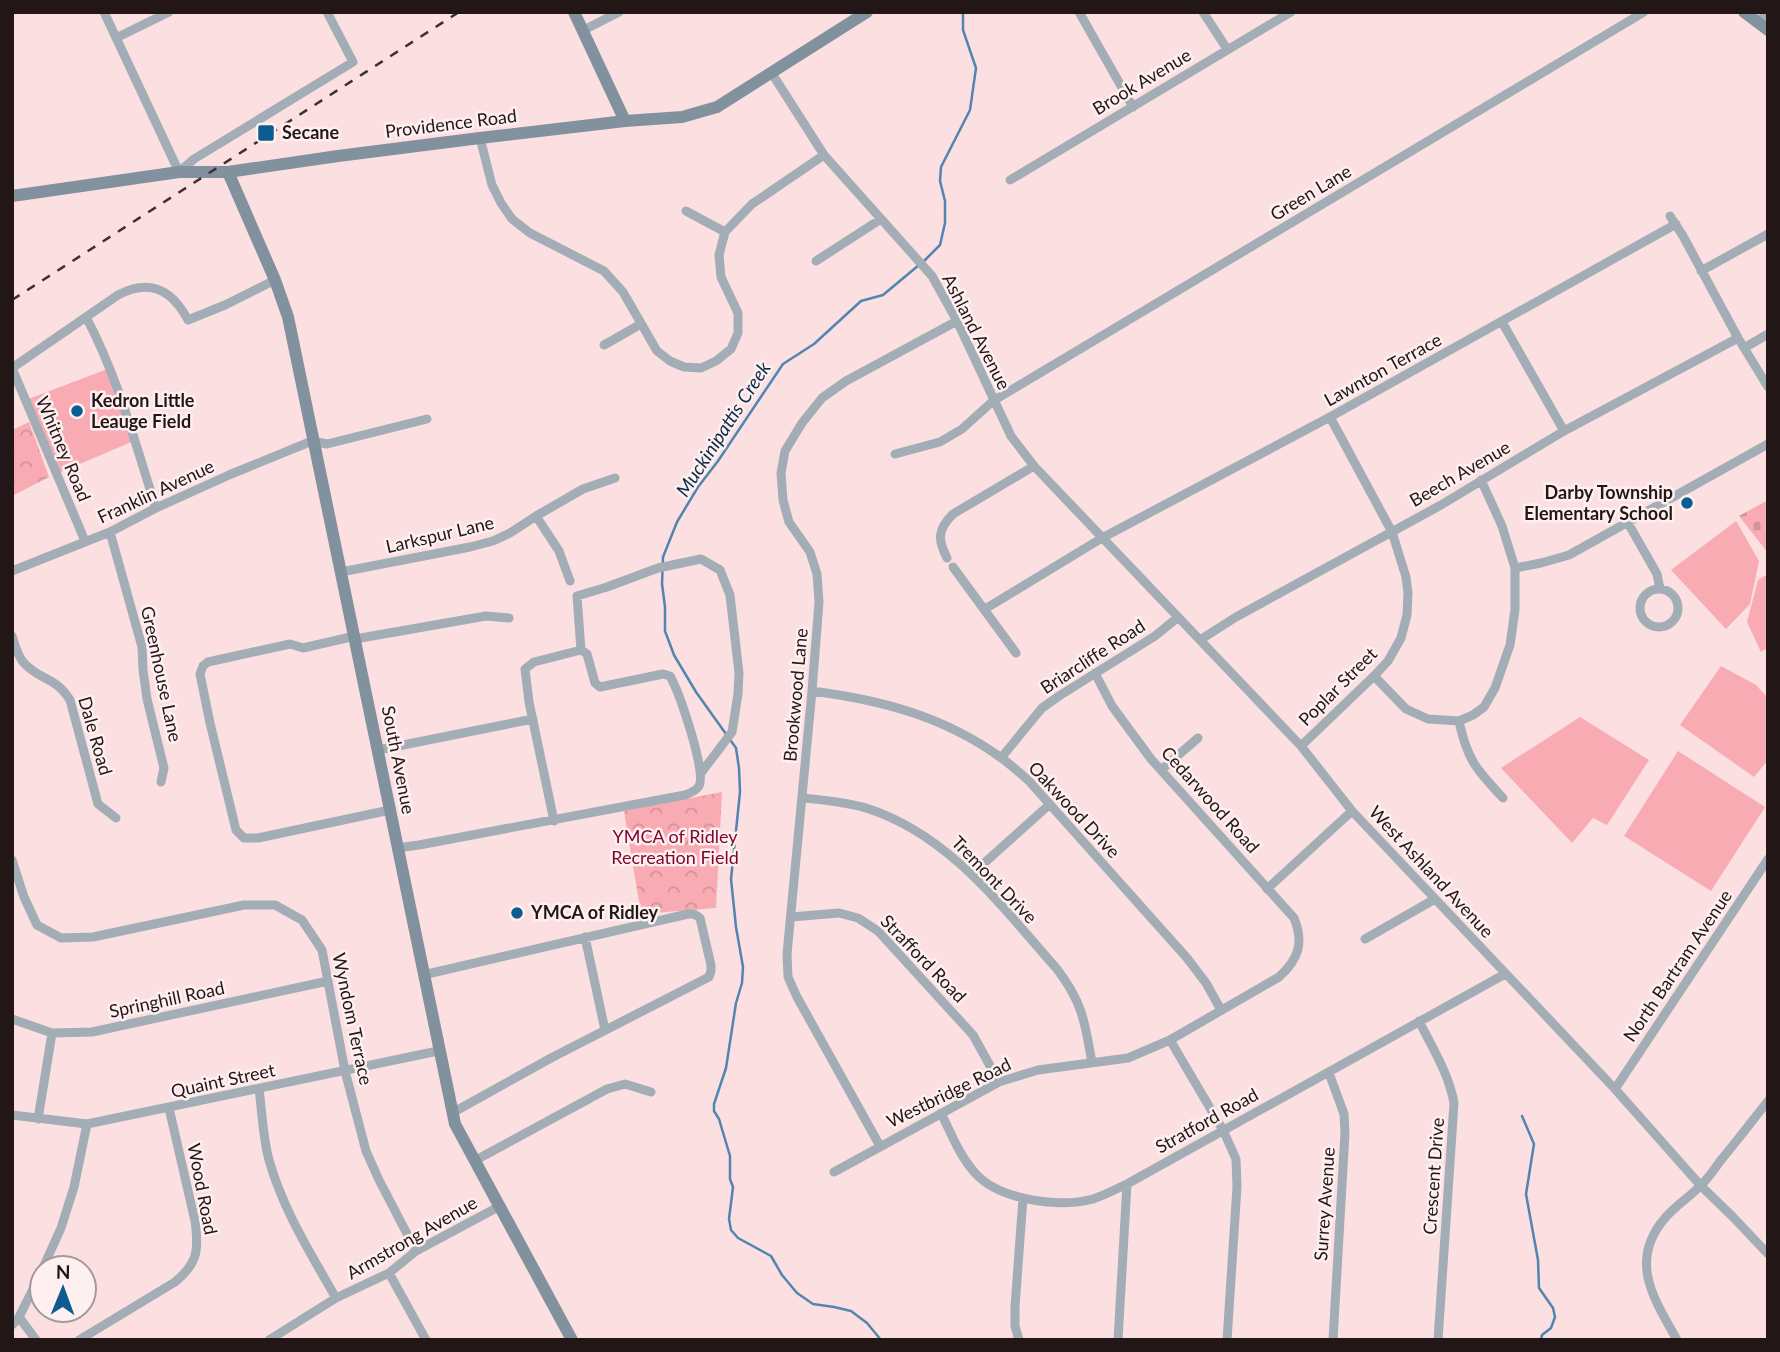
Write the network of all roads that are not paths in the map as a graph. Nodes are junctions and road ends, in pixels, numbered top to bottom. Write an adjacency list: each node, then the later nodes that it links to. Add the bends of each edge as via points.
1 (104, 12): 15 (street)
2 (169, 12): 15 (street)
3 (327, 12): 22 (street, via 353,62)
4 (574, 12): 14 (street)
5 (619, 12): 14 (street)
6 (867, 12): 17 (street, Providence Road)
7 (1079, 12): 18 (street)
8 (1203, 12): 16 (street)
9 (1291, 12): 16 (street, Brook Avenue)
10 (1644, 12): 43 (street, Green Lane)
11 (1744, 12): 12 (street)
12 (1762, 18): 13 (street)
13 (1768, 30)
14 (582, 31): 19 (street)
15 (116, 38): 22 (street)
16 (1227, 49): 18 (street, Brook Avenue)
17 (771, 72): 19 (street, Providence Road, via 717,107 682,117); 21 (street, Ashland Avenue)
18 (1133, 107): 24 (street, Brook Avenue)
19 (625, 121): 20 (street, Providence Road)
20 (480, 138): 23 (street, Providence Road); 36 (street, via 492,185 512,219 604,271 623,292)
21 (824, 155): 27 (street, Ashland Avenue); 28 (street, via 752,204)
22 (179, 172): 23 (street, Providence Road); 25 (street, Providence Road)
23 (228, 172): 32 (street, South Avenue)
24 (1010, 180)
25 (12, 196)
26 (686, 211): 28 (street)
27 (881, 219): 30 (street); 34 (street, Ashland Avenue, via 932,276)
28 (725, 232): 36 (street, via 719,255 721,277 738,313 738,333 731,349 701,368 684,367 657,351)
29 (1768, 234): 31 (street)
30 (816, 261)
31 (1701, 271): 35 (street, Lawnton Terrace, via 1673,220); 38 (street)
32 (275, 280): 33 (street, via 188,320 169,295 146,287 126,291); 47 (street, South Avenue, via 288,317)
33 (86, 317): 41 (street); 53 (street, via 110,368)
34 (957, 321): 43 (street, Ashland Avenue); 78 (street, Brookwood Lane, via 822,398 785,451 783,500 789,522 810,552 817,574)
35 (1502, 322): 44 (street, Lawnton Terrace); 46 (street)
36 (641, 324): 39 (street)
37 (1768, 334): 40 (street)
38 (1738, 338): 40 (street); 46 (street, Beech Avenue)
39 (604, 345)
40 (1744, 348): 42 (street)
41 (12, 368): 60 (street, Whitney Road)
42 (1768, 387)
43 (993, 401): 49 (street, Green Lane, via 940,442); 50 (street, Ashland Avenue)
44 (1330, 417): 58 (street, Poplar Street); 59 (street, Lawnton Terrace)
45 (426, 419): 47 (street, Franklin Avenue, via 327,444)
46 (1564, 431): 52 (street, Beech Avenue)
47 (312, 441): 53 (street, Franklin Avenue); 65 (street, South Avenue)
48 (1768, 444): 56 (street)
49 (895, 454)
50 (1034, 466): 54 (street, Ashland Avenue); 61 (street, via 953,513 940,537)
51 (615, 478): 55 (street, Larkspur Lane, via 583,489)
52 (1480, 480): 58 (street, Beech Avenue); 63 (street)
53 (156, 508): 57 (street, Franklin Avenue)
54 (1074, 508): 59 (street, West Ashland Avenue)
55 (536, 516): 65 (street, Larkspur Lane, via 482,544); 66 (street, via 559,551)
56 (1628, 523): 63 (street, via 1569,555); 67 (street, via 1657,574)
57 (110, 532): 60 (street, Franklin Avenue); 87 (street, Greenhouse Lane, via 142,647 164,768)
58 (1392, 532): 73 (street, Beech Avenue); 77 (street, Poplar Street, via 1406,577 1408,614 1396,649)
59 (1102, 538): 68 (street, Lawnton Terrace); 70 (street, West Ashland Avenue)
60 (85, 541): 64 (street, Franklin Avenue)
61 (947, 558)
62 (953, 567): 68 (street)
63 (1515, 568): 80 (street, via 1510,645 1495,688 1484,707)
64 (12, 571)
65 (341, 572): 72 (street, South Avenue)
66 (570, 581)
67 (1660, 589): 67 (street, via 1646,594 1640,605 1645,622 1655,627 1670,625 1679,608 1674,596)
68 (985, 609): 75 (street)
69 (509, 618): 72 (street, via 485,615)
70 (1177, 618): 73 (street, West Ashland Avenue); 76 (street, Briarcliffe Road)
71 (12, 636): 93 (street, Dale Road, via 23,663 63,688 70,700 98,804)
72 (355, 637): 83 (street, South Avenue); 91 (street, via 208,662 200,674 236,830 244,838)
73 (1200, 640): 82 (street, West Ashland Avenue)
74 (581, 650): 79 (street, via 534,662 525,669); 86 (street, via 587,654 600,687 670,676); 86 (street, via 577,596 701,559 720,570 730,595 738,694 732,732)
75 (1016, 653)
76 (1095, 673): 84 (street, Briarcliffe Road, via 1042,708); 85 (street, Cedarwood Road, via 1112,706)
77 (1374, 676): 80 (street, via 1406,709 1428,719); 82 (street, Poplar Street)
78 (813, 691): 84 (street, Oakwood Drive, via 917,713 960,732); 88 (street, Brookwood Lane)
79 (533, 719): 83 (street); 94 (street)
80 (1459, 721): 89 (street, via 1472,762)
81 (1198, 738): 85 (street)
82 (1301, 747): 92 (street, West Ashland Avenue)
83 (378, 750): 91 (street, South Avenue)
84 (1001, 758): 90 (street, Oakwood Drive)
85 (1161, 770): 99 (street, Cedarwood Road)
86 (701, 773): 94 (street, via 700,785 685,795)
87 (160, 782)
88 (803, 798): 98 (street, Tremont Drive, via 852,804 887,816 920,832); 101 (street, Brookwood Lane)
89 (1503, 798)
90 (1050, 804): 98 (street); 108 (street, Oakwood Drive, via 1187,958)
91 (390, 810): 95 (street, South Avenue)
92 (1352, 811): 99 (street); 100 (street, West Ashland Avenue)
93 (116, 818)
94 (554, 821): 95 (street)
95 (397, 848): 106 (street, South Avenue)
96 (1768, 859): 120 (street, North Bartram Avenue)
97 (12, 860): 107 (street, Wyndom Terrace, via 37,925 61,938 93,937 244,905 275,905 302,920 323,950)
98 (972, 874): 115 (street, Tremont Drive, via 1069,986 1086,1024)
99 (1268, 889): 104 (street, Cedarwood Road, via 1293,918)
100 (1435, 899): 103 (street); 105 (street, West Ashland Avenue)
101 (791, 917): 118 (street, Strafford Road, via 839,913 878,931 973,1035); 130 (street, Brookwood Lane, via 787,966 792,986)
102 (585, 937): 106 (street); 111 (street); 111 (street, via 695,914 700,918 711,965 709,977)
103 (1365, 939)
104 (1299, 945): 108 (street, Westbridge Road, via 1293,962 1279,977)
105 (1504, 974): 110 (street, Stratford Road); 120 (street, West Ashland Avenue)
106 (423, 975): 114 (street, South Avenue)
107 (328, 981): 112 (street, Springhill Road, via 92,1032); 116 (street, Wyndom Terrace)
108 (1221, 1010): 113 (street, Westbridge Road)
109 (12, 1019): 112 (street, Springhill Road)
110 (1419, 1021): 117 (street, Stratford Road); 154 (street, Crescent Drive, via 1451,1086 1454,1103)
111 (605, 1030): 124 (street)
112 (51, 1033): 127 (street)
113 (1170, 1040): 115 (street, Westbridge Road, via 1128,1058); 129 (street)
114 (438, 1051): 116 (street, Quaint Street); 124 (street, South Avenue)
115 (1092, 1063): 118 (street, Westbridge Road, via 1038,1070)
116 (345, 1071): 119 (street, Quaint Street); 137 (street, Wyndom Terrace, via 366,1151)
117 (1329, 1073): 129 (street, Stratford Road); 153 (street, Surrey Avenue, via 1344,1114 1345,1133)
118 (999, 1082): 125 (street, Westbridge Road)
119 (259, 1089): 123 (street, Quaint Street); 141 (street, via 268,1157 279,1189)
120 (1615, 1089): 134 (street, West Ashland Avenue)
121 (651, 1092): 131 (street, via 625,1084 607,1089)
122 (1768, 1101): 134 (street)
123 (169, 1108): 128 (street, Quaint Street); 147 (street, Wood Road, via 195,1221 196,1255 188,1272 175,1282)
124 (452, 1113): 131 (street, South Avenue)
125 (941, 1113): 130 (street, Westbridge Road); 135 (street, Stratford Road, via 975,1174)
126 (12, 1115): 127 (street, Quaint Street)
127 (38, 1119): 128 (street, Quaint Street)
128 (87, 1124): 138 (street, via 71,1197)
129 (1223, 1130): 133 (street, Stratford Road); 152 (street, via 1234,1152 1237,1173)
130 (880, 1146): 132 (street, Westbridge Road)
131 (474, 1161): 136 (street, South Avenue)
132 (834, 1172)
133 (1127, 1184): 135 (street, Stratford Road, via 1076,1202); 151 (street)
134 (1701, 1186): 139 (street, West Ashland Avenue); 155 (street, via 1664,1219 1648,1249 1652,1296)
135 (1023, 1198): 150 (street, via 1015,1307)
136 (499, 1206): 137 (street, Armstrong Avenue); 149 (street, South Avenue)
137 (416, 1251): 140 (street, Armstrong Avenue)
138 (50, 1254)
139 (1768, 1254)
140 (389, 1273): 141 (street, Armstrong Avenue); 148 (street)
141 (336, 1298): 145 (street, Armstrong Avenue)
142 (28, 1299): 143 (street)
143 (19, 1317): 144 (street); 146 (street)
144 (12, 1325)
145 (274, 1339)
146 (36, 1340)
147 (79, 1340)
148 (426, 1340)
149 (572, 1340)
150 (1019, 1340)
151 (1118, 1340)
152 (1227, 1340)
153 (1333, 1340)
154 (1438, 1340)
155 (1677, 1340)

